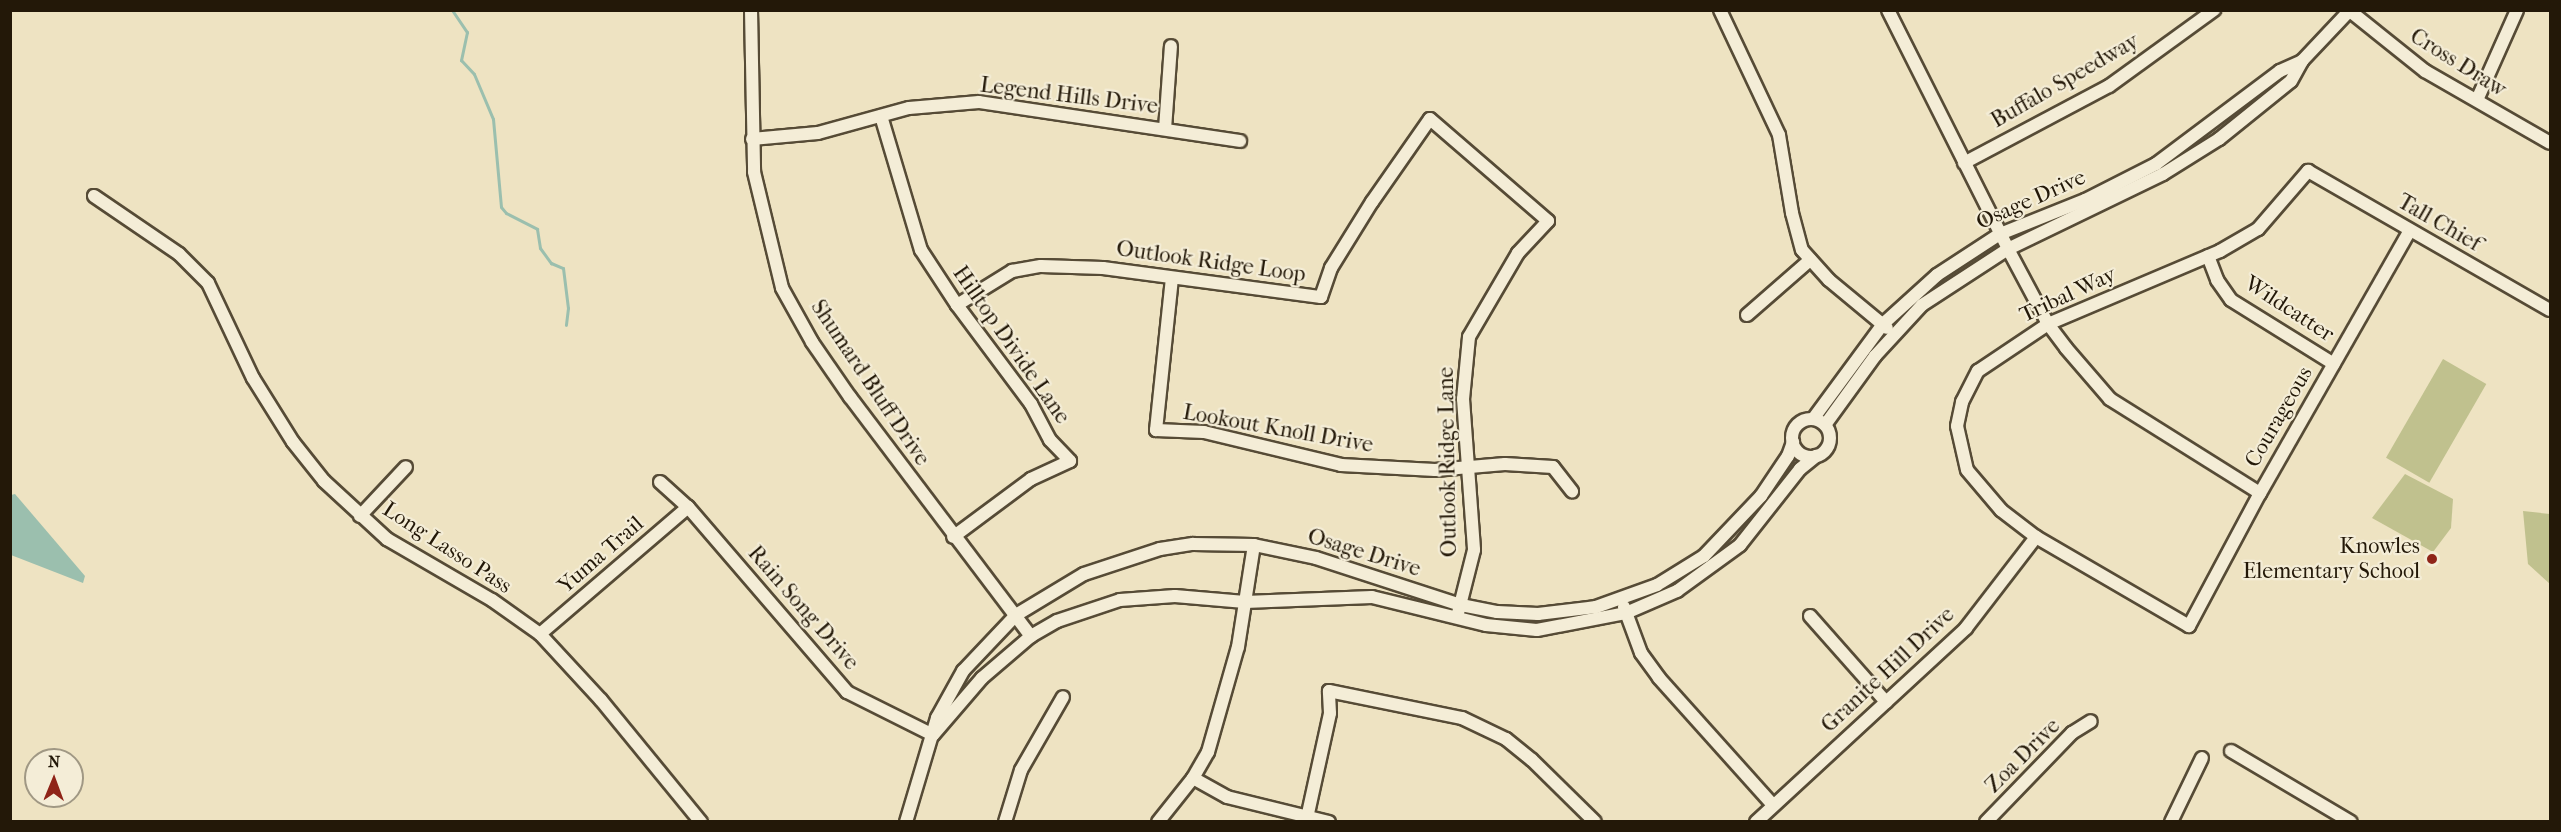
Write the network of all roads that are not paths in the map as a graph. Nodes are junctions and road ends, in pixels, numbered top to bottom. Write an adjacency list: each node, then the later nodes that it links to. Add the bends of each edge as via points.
1 (751, 10): 12 (street, Shumard Bluff Drive)
2 (1720, 10): 23 (street, via 1779,135 1792,213 1802,250)
3 (1888, 10): 15 (street)
4 (2214, 10): 15 (street, Buffalo Speedway, via 2109,86)
5 (2517, 10): 9 (street)
6 (2350, 11): 8 (street, Osage Drive); 9 (street, Cross Draw, via 2401,53)
7 (1171, 46): 11 (street)
8 (2302, 61): 20 (street, Osage Drive, via 2280,71 2156,164 2085,201); 21 (street, Osage Drive, via 2292,81 2191,157 2083,216)
9 (2477, 100): 14 (street, Cross Draw)
10 (881, 116): 11 (street, Legend Hills Drive, via 909,108 979,102); 12 (street, Legend Hills Drive, via 818,133); 25 (street, Hilltop Divide Lane, via 921,250)
11 (1166, 129): 13 (street, Legend Hills Drive)
12 (752, 139): 43 (street, Shumard Bluff Drive, via 754,172 782,288 812,342)
13 (1240, 141)
14 (2550, 142)
15 (1964, 163): 20 (street)
16 (2308, 171): 19 (street, Tall Chief); 22 (street, Tribal Way, via 2258,229)
17 (94, 196): 42 (street, Long Lasso Pass, via 179,254 208,282 253,378 293,442 324,481)
18 (1548, 221): 24 (street, Outlook Ridge Loop, via 1430,119 1331,268 1321,297); 37 (street, Outlook Ridge Lane, via 1513,261 1469,337 1463,399)
19 (2409, 232): 26 (street, Tall Chief); 31 (street, Courageous)
20 (2000, 234): 21 (street); 28 (street, Osage Drive, via 1937,275)
21 (2008, 249): 29 (street); 30 (street, Osage Drive, via 1922,305)
22 (2208, 256): 29 (street, Tribal Way); 31 (street, Wildcatter, via 2217,280 2231,300)
23 (1810, 260): 27 (street); 28 (street)
24 (1172, 278): 25 (street, Outlook Ridge Loop, via 1103,268 1041,266 1012,271); 37 (street, Lookout Knoll Drive, via 1156,430 1204,432 1341,465 1426,470)
25 (957, 306): 43 (street, Hilltop Divide Lane, via 1031,404 1050,440 1070,461 1031,479)
26 (2550, 310)
27 (1747, 315)
28 (1882, 324): 30 (street); 32 (street, Osage Drive)
29 (2048, 324): 40 (street, via 2110,399); 44 (street, Tribal Way, via 1978,371 1962,402 1957,426 1961,453 1982,490)
30 (1894, 333): 33 (street, Osage Drive)
31 (2334, 364): 40 (street, Courageous)
32 (1813, 419): 33 (street); 34 (street, via 1797,425)
33 (1825, 425): 35 (street, via 1829,443)
34 (1793, 442): 35 (street, via 1799,452); 46 (street, Osage Drive, via 1761,496 1704,556 1666,581)
35 (1816, 456): 49 (street, Osage Drive, via 1731,552 1677,591)
36 (406, 467): 42 (street)
37 (1470, 468): 39 (street, Lookout Knoll Drive, via 1505,464 1553,467); 48 (street, Outlook Ridge Lane, via 1474,550)
38 (660, 482): 41 (street, Rain Song Drive)
39 (1572, 490)
40 (2260, 493): 52 (street, Courageous)
41 (688, 507): 53 (street, Yuma Trail); 58 (street, Rain Song Drive, via 847,692)
42 (360, 516): 53 (street, Long Lasso Pass, via 387,539 492,600)
43 (953, 537): 50 (street, Shumard Bluff Drive)
44 (2036, 537): 52 (street, Tribal Way); 56 (street, Granite Hill Drive, via 1966,628)
45 (1254, 545): 47 (street); 48 (street, Osage Drive, via 1316,558); 50 (street, Osage Drive, via 1193,544 1131,557 1084,574)
46 (1622, 599): 48 (street, Osage Drive, via 1596,607 1538,614); 49 (street)
47 (1245, 602): 48 (street, Osage Drive, via 1355,596); 54 (street, Osage Drive, via 1175,596 1120,600 1057,621); 61 (street, via 1238,647 1218,720 1208,752)
48 (1459, 611): 49 (street, Osage Drive, via 1486,625 1537,630)
49 (1626, 613): 62 (street, via 1641,653 1659,678)
50 (1016, 615): 54 (street, Shumard Bluff Drive); 58 (street, Osage Drive, via 963,671 944,703)
51 (1810, 616): 56 (street)
52 (2189, 626)
53 (540, 634): 65 (street, Long Lasso Pass, via 601,700)
54 (1031, 636): 58 (street, Osage Drive, via 982,678)
55 (1063, 697): 67 (street, via 1021,770)
56 (1886, 702): 62 (street, Granite Hill Drive)
57 (2091, 721): 72 (street, Zoa Drive, via 2072,733)
58 (933, 735): 66 (street, Osage Drive)
59 (2232, 751): 73 (street)
60 (2202, 758): 64 (street)
61 (1193, 778): 63 (street, via 1227,797); 68 (street)
62 (1773, 805): 71 (street, Granite Hill Drive)
63 (1307, 818): 69 (street); 70 (street, via 1330,713 1329,691 1462,718 1506,740 1532,759)
64 (2173, 821)
65 (700, 822)
66 (906, 822)
67 (1005, 822)
68 (1158, 822)
69 (1329, 822)
70 (1595, 822)
71 (1756, 822)
72 (1986, 822)
73 (2351, 822)

